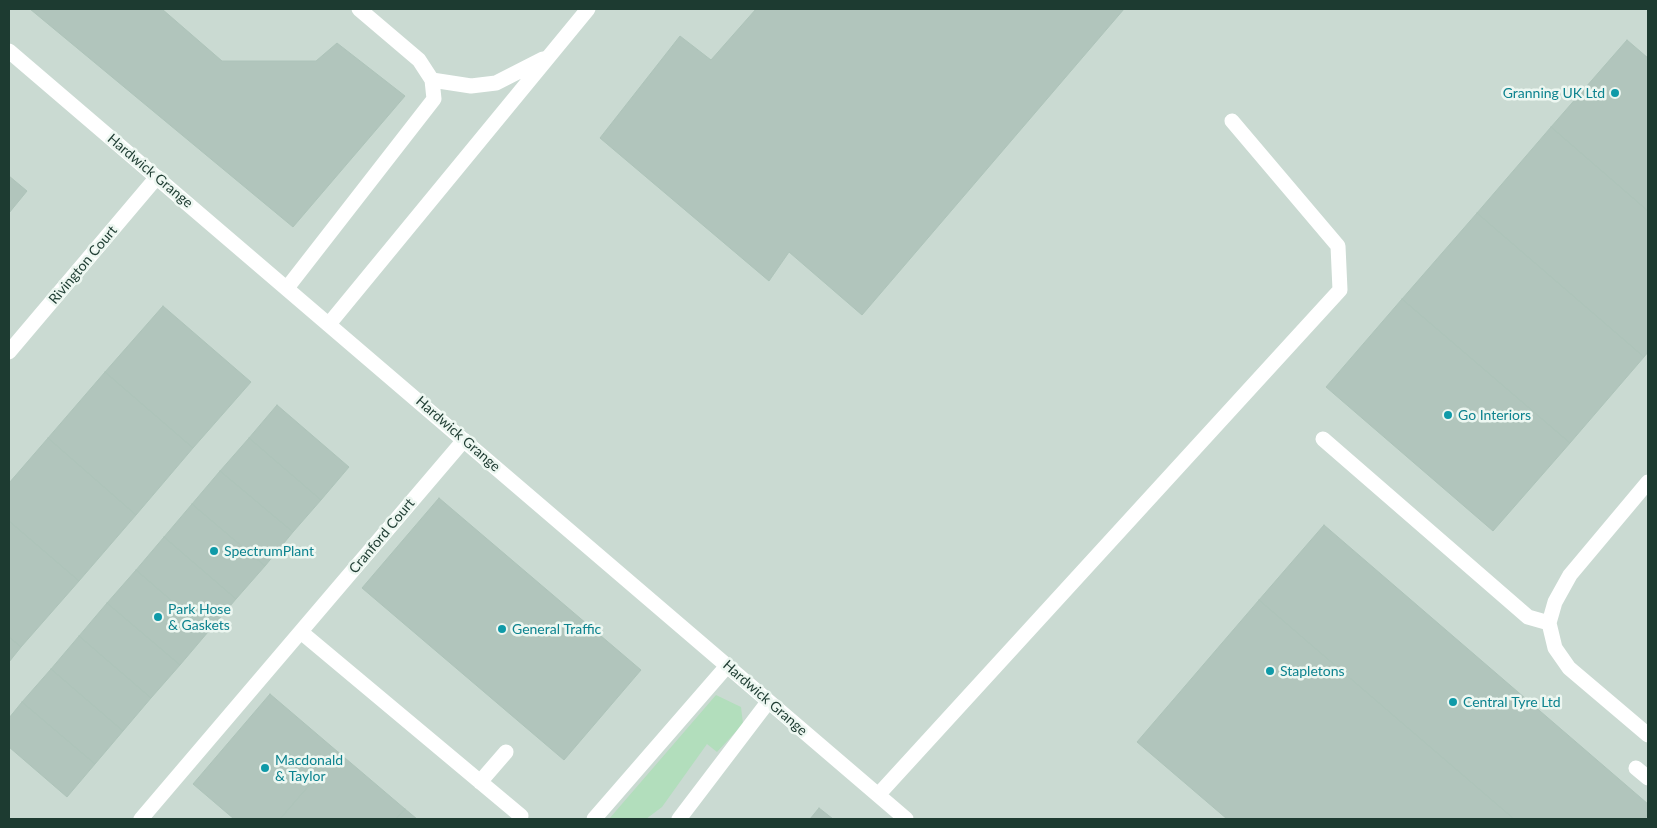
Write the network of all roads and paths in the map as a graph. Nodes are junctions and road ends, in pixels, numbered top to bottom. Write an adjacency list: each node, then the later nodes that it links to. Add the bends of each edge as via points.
1 (359, 9): 5 (street, via 419,60)
2 (588, 9): 4 (street)
3 (9, 50): 7 (street, Hardwick Grange)
4 (551, 54): 5 (street, via 496,83 471,86); 9 (street)
5 (432, 80): 8 (street, via 434,99)
6 (1232, 121): 23 (street, via 1338,246 1340,290)
7 (157, 177): 8 (street, Hardwick Grange); 10 (street, Rivington Court)
8 (287, 288): 9 (street, Hardwick Grange)
9 (329, 324): 11 (street, Hardwick Grange)
10 (9, 352)
11 (464, 440): 15 (street, Cranford Court); 16 (street, Hardwick Grange)
12 (1323, 440): 14 (street, via 1528,617)
13 (1648, 482): 14 (street, via 1570,575 1555,602)
14 (1550, 623): 18 (street, via 1555,648 1569,668)
15 (301, 632): 22 (street); 25 (street, Cranford Court)
16 (727, 666): 17 (street, Hardwick Grange); 26 (street)
17 (768, 702): 23 (street, Hardwick Grange); 27 (street)
18 (1648, 735)
19 (506, 752): 22 (street)
20 (1636, 768): 21 (street)
21 (1648, 778)
22 (480, 782): 24 (street)
23 (878, 795): 28 (street, Hardwick Grange)
24 (521, 816)
25 (141, 819)
26 (594, 819)
27 (680, 819)
28 (906, 819)

